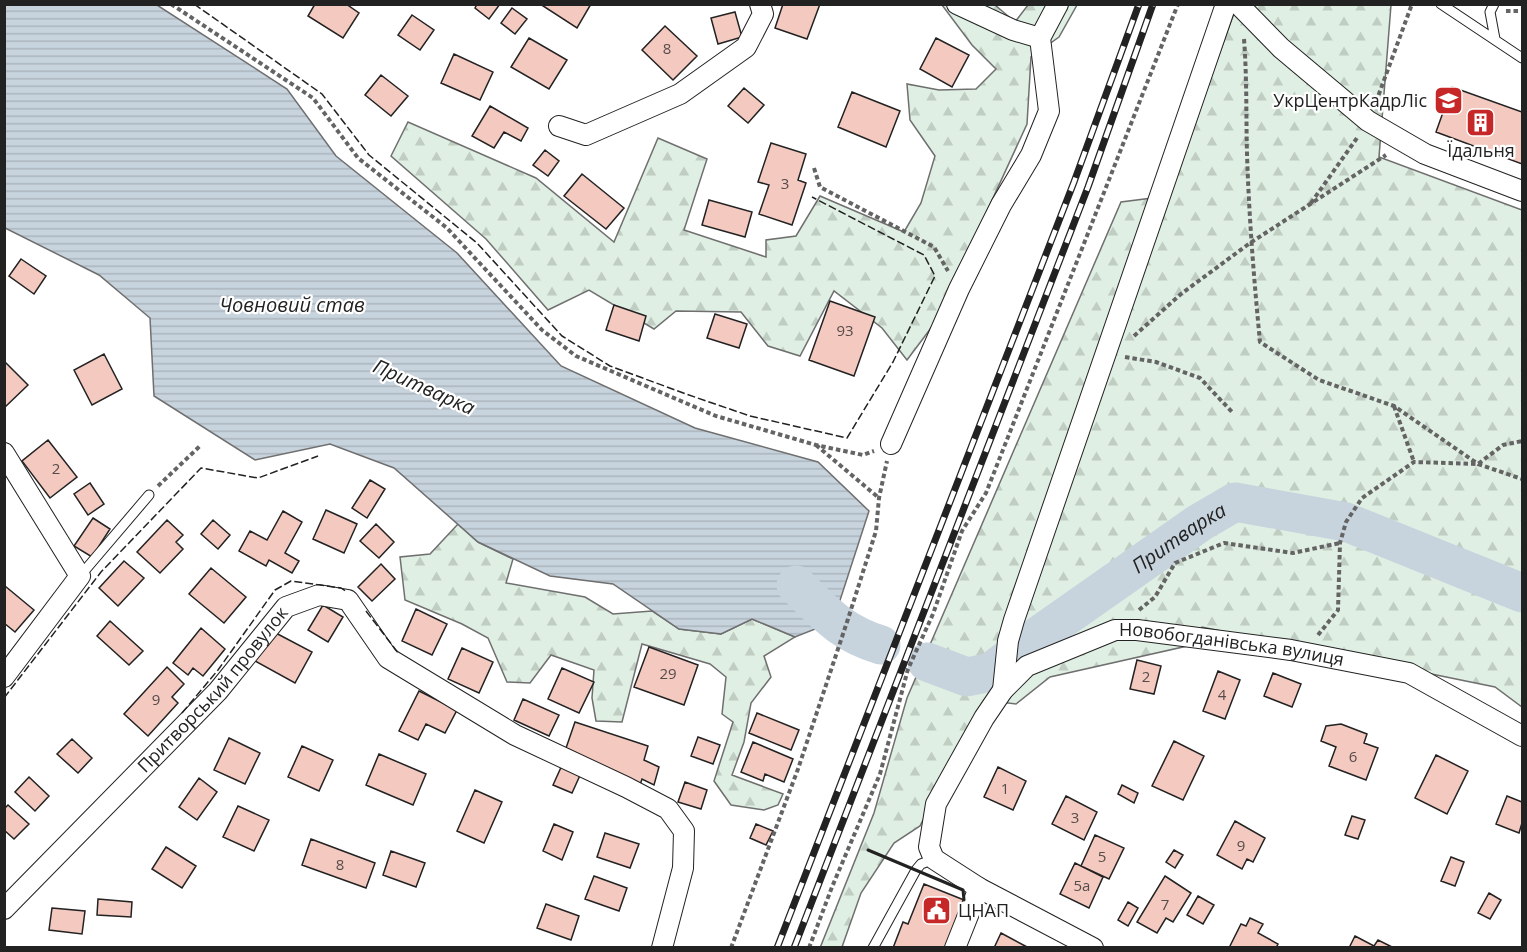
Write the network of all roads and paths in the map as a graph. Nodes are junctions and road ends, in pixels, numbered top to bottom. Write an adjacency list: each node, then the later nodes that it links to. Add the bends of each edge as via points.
1 (171, 4): 28 (path, via 313,98 358,158 447,228 542,330 576,356 716,416)
2 (760, 4): 14 (street, via 763,14 746,47 680,94 585,135)
3 (957, 4): 10 (street)
4 (1058, 4): 10 (street)
5 (1178, 4): 47 (path, via 986,493 962,531 933,614 908,669 880,774)
6 (1412, 4): 13 (path)
7 (1441, 4): 11 (lane)
8 (1494, 4): 11 (lane, via 1490,12)
9 (1235, 6): 13 (street); 19 (path, via 1247,74); 22 (street)
10 (1040, 38): 20 (street, via 1049,111 1031,155)
11 (1495, 39): 12 (lane)
12 (1522, 58)
13 (1368, 121): 15 (street); 18 (path)
14 (559, 126)
15 (1404, 143): 17 (street); 18 (path)
16 (814, 168): 20 (path, via 820,187 934,247)
17 (1522, 191)
18 (1310, 205): 19 (path)
19 (1250, 243): 21 (path, via 1181,294); 23 (path, via 1260,342 1319,380)
20 (959, 289): 26 (street)
21 (1130, 339)
22 (1102, 364): 24 (path, via 1113,354 1156,362 1200,378); 40 (street, via 1008,641)
23 (1394, 406): 30 (path); 31 (path)
24 (1232, 412)
25 (1522, 441): 31 (path, via 1503,445)
26 (891, 444): 28 (path, via 863,455); 34 (path)
27 (201, 445): 33 (path)
28 (816, 445): 34 (path)
29 (4, 453): 36 (street)
30 (1414, 462): 31 (path); 35 (path, via 1362,498 1346,522)
31 (1478, 464): 32 (path)
32 (1522, 480)
33 (149, 495): 36 (lane)
34 (879, 498): 46 (path, via 876,531 848,619 798,769)
35 (1340, 543): 37 (path, via 1293,553 1224,543 1175,562 1155,597); 38 (path, via 1338,610)
36 (80, 576): 39 (street)
37 (1115, 630): 38 (street, Новобогданівська вулиця); 40 (street, Новобогданівська вулиця, via 1027,666)
38 (1305, 652): 41 (street, Новобогданівська вулиця, via 1408,673)
39 (4, 677)
40 (1004, 684): 42 (street, Новобогданівська вулиця, via 936,804 929,847)
41 (1522, 736)
42 (934, 858): 43 (street); 48 (lane, via 916,870)
43 (979, 888): 49 (street); 50 (street)
44 (4, 909): 45 (street, Притворський провулок, via 218,691 286,607 319,595 348,600 388,658 515,735 668,809 684,831 683,868)
45 (662, 948)
46 (731, 948)
47 (808, 948)
48 (873, 948)
49 (956, 948)
50 (1094, 948)

